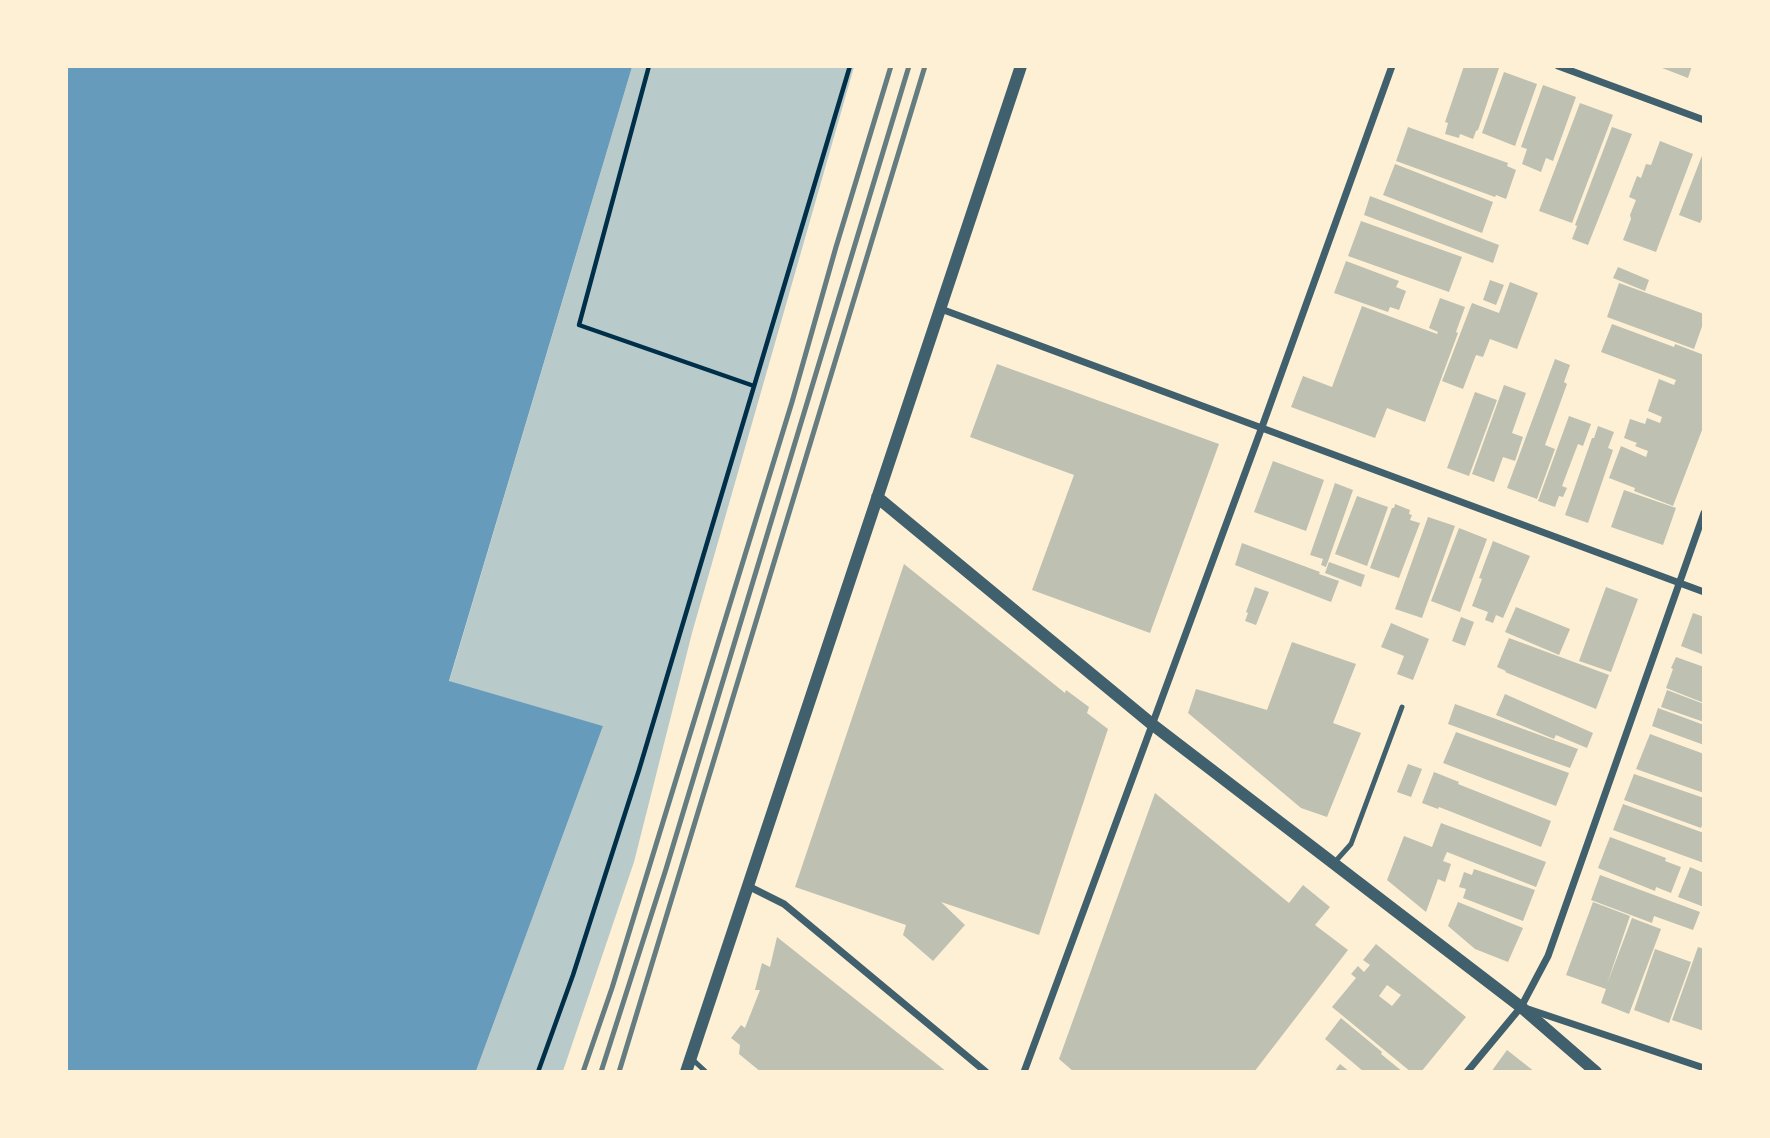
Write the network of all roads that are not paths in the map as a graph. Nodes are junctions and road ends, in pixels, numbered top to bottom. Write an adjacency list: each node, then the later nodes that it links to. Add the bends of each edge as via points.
1 (1021, 66): 5 (street)
2 (1392, 66): 6 (street)
3 (1558, 66): 4 (street)
4 (1703, 120)
5 (941, 309): 6 (street); 7 (street)
6 (1262, 427): 9 (street); 12 (street)
7 (877, 498): 12 (street); 14 (street)
8 (1703, 513): 9 (street)
9 (1678, 583): 10 (street); 15 (street, via 1548,956)
10 (1703, 592)
11 (1402, 707): 13 (lane, via 1351,844)
12 (1153, 724): 13 (street); 21 (street)
13 (1334, 863): 15 (street)
14 (748, 886): 16 (street); 20 (street, via 784,904)
15 (1521, 1007): 17 (street); 22 (street); 23 (street)
16 (691, 1058): 18 (street); 19 (lane)
17 (1703, 1068)
18 (686, 1072)
19 (705, 1072)
20 (986, 1072)
21 (1024, 1072)
22 (1467, 1072)
23 (1596, 1072)

